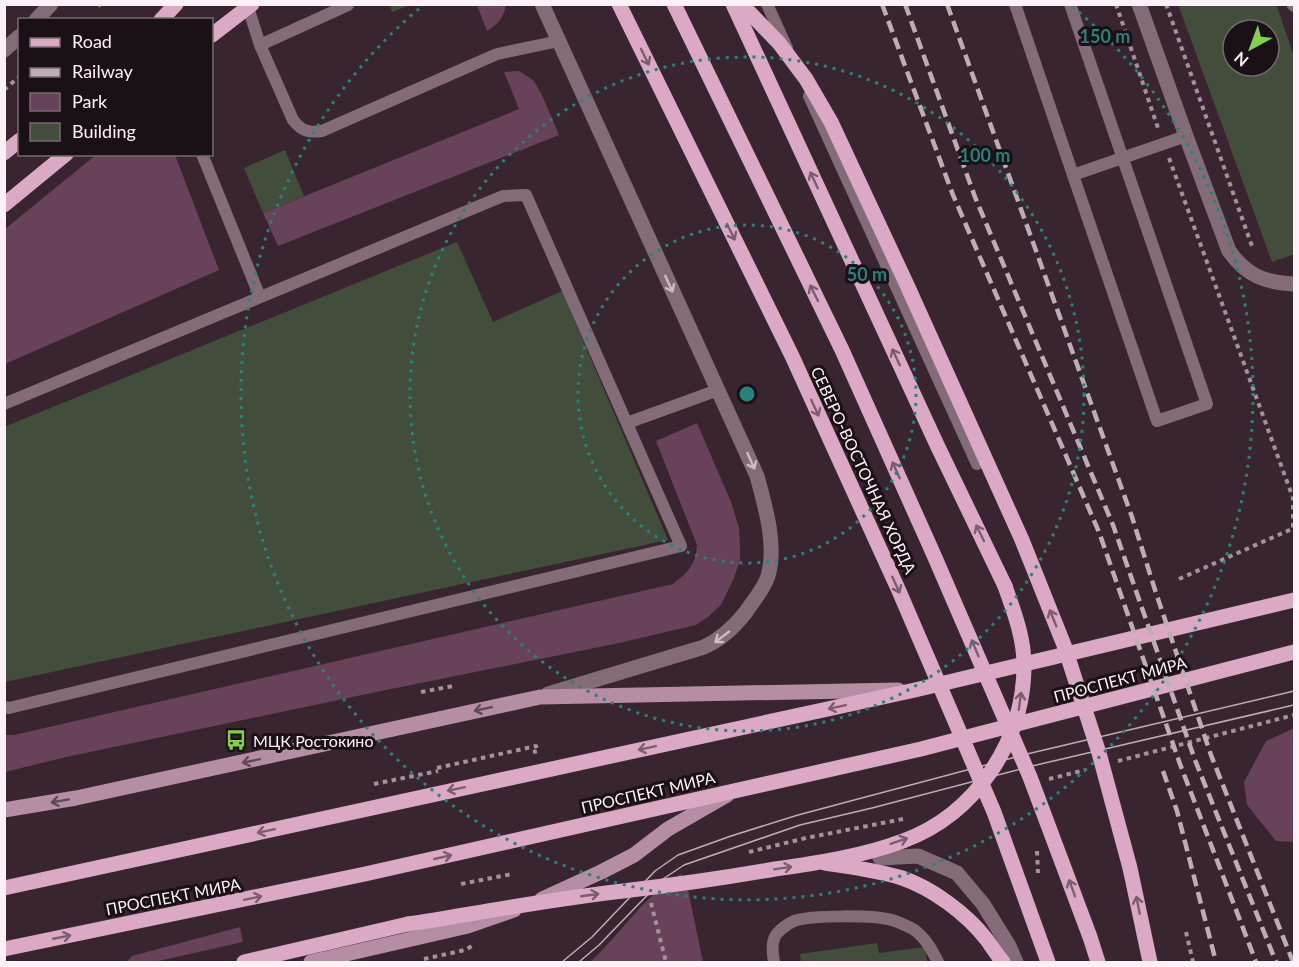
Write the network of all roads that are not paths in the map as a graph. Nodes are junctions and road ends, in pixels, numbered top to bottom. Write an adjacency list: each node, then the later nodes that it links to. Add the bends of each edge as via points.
1 (51, 4): 14 (street)
2 (176, 4): 15 (main road, bridge)
3 (249, 4): 16 (main road, bridge); 19 (lane)
4 (542, 4): 18 (street)
5 (619, 4): 52 (main road, СЕВЕРО-ВОСТОЧНАЯ ХОРДА, one-way to 52, bridge, via 792,356 899,591 994,812)
6 (674, 4): 53 (main road, СЕВЕРО-ВОСТОЧНАЯ ХОРДА, one-way to 6, bridge, via 1030,777 942,573 842,350)
7 (733, 4): 43 (main road, one-way to 7, bridge, via 904,840 936,824 964,803 990,773 1006,745 1019,708 1023,655 1020,628 1005,586)
8 (740, 4): 54 (main road, one-way to 8, bridge, via 1099,753 1064,645 1022,540 831,122 806,79)
9 (767, 4): 34 (lane)
10 (1015, 4): 27 (lane)
11 (1070, 4): 26 (lane)
12 (1139, 4): 21 (street)
13 (348, 5): 19 (lane)
14 (38, 18)
15 (163, 18)
16 (213, 34)
17 (18, 38): 20 (street)
18 (559, 41): 19 (lane, via 497,54 313,132 301,129 293,120); 31 (street, one-way to 31)
19 (260, 45)
20 (4, 50)
21 (1186, 136): 26 (lane); 29 (street, via 1233,257 1249,273)
22 (18, 142): 23 (main road)
23 (4, 153)
24 (64, 156): 28 (main road)
25 (203, 156): 30 (lane)
26 (1122, 158): 27 (lane); 27 (lane, via 1207,404 1157,421)
27 (1073, 175)
28 (4, 205)
29 (1294, 284)
30 (260, 297): 32 (lane); 33 (lane, via 503,196 526,195)
31 (718, 390): 33 (lane); 38 (street, one-way to 38, via 762,494 772,555 768,578 744,614 716,642)
32 (4, 404)
33 (627, 423): 39 (lane, via 681,546)
34 (977, 464)
35 (1294, 600): 37 (main road)
36 (1294, 652): 40 (main road, ПРОСПЕКТ МИРА, via 921,749)
37 (915, 690): 38 (main road); 44 (main road, one-way to 44)
38 (540, 697): 41 (main road, one-way to 41, via 76,798)
39 (4, 707)
40 (732, 792): 45 (main road, ПРОСПЕКТ МИРА, one-way to 40); 47 (main road, via 668,829 634,855 553,895 468,926)
41 (4, 810)
42 (880, 858): 51 (street, via 918,856 957,873 983,904)
43 (822, 862): 46 (main road, one-way to 43, bridge, via 408,924); 50 (main road, via 902,878 929,890 986,938)
44 (4, 888)
45 (4, 949)
46 (244, 963)
47 (311, 963)
48 (774, 963): 49 (lane, via 774,938 793,921 870,916 914,930)
49 (938, 963)
50 (1003, 963)
51 (1016, 963)
52 (1048, 963)
53 (1098, 963)
54 (1150, 963)

